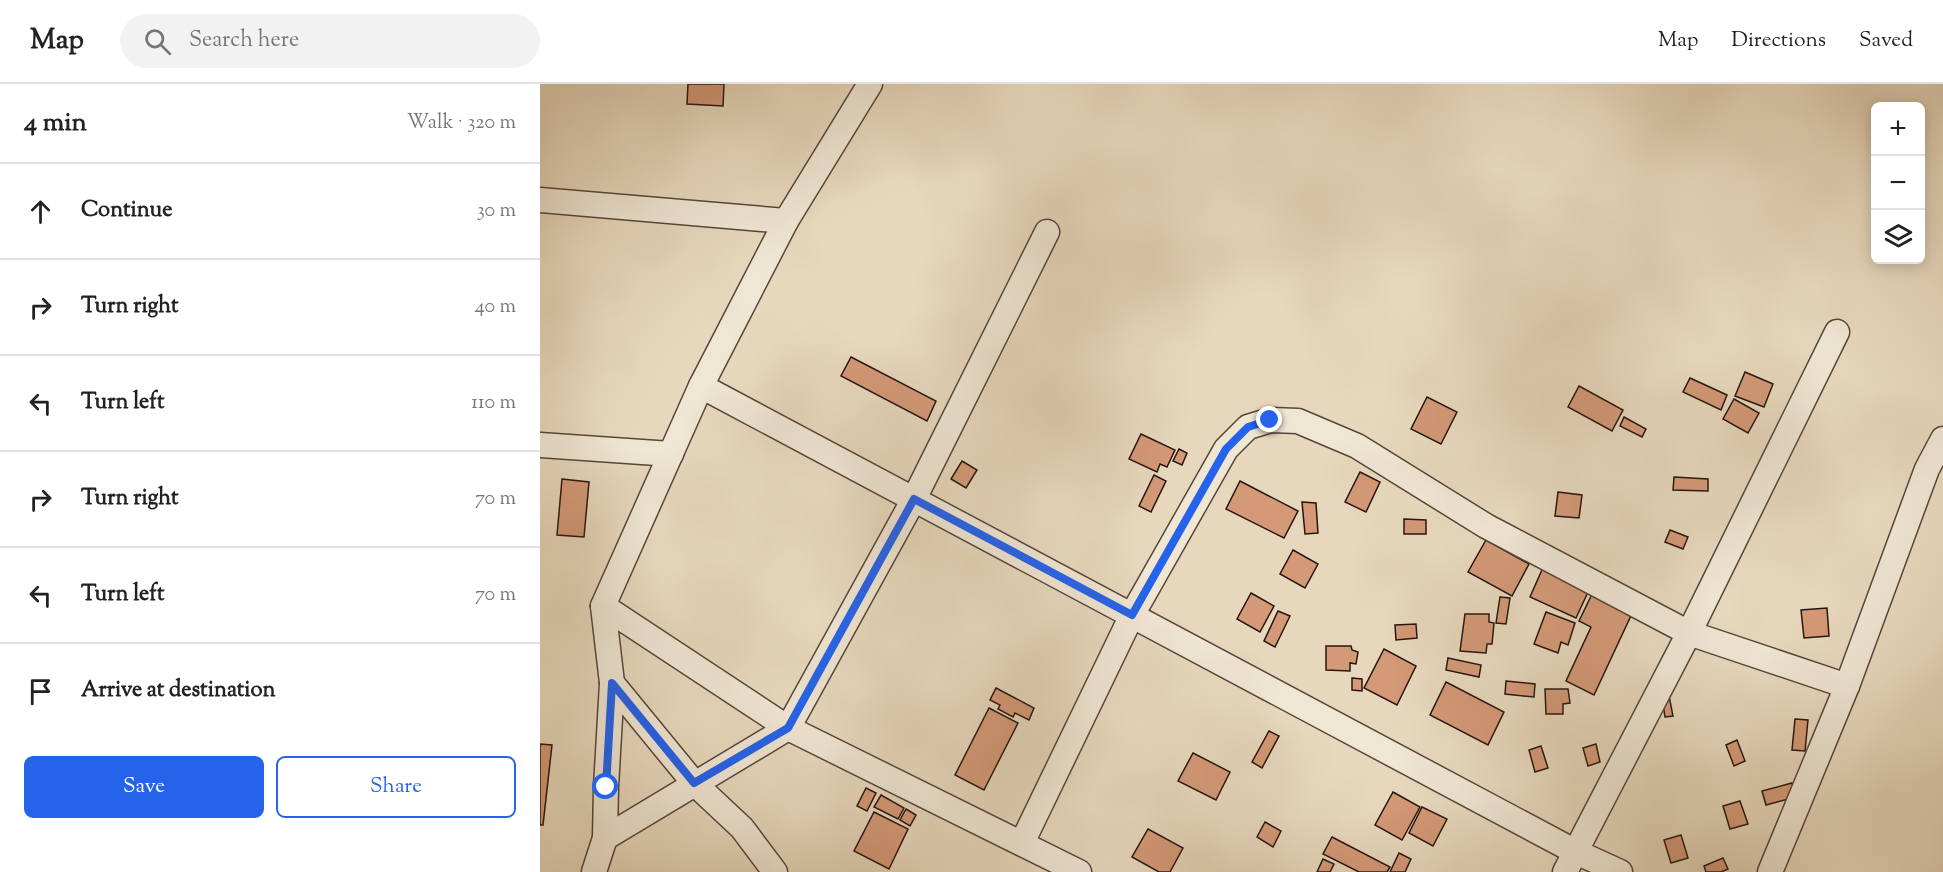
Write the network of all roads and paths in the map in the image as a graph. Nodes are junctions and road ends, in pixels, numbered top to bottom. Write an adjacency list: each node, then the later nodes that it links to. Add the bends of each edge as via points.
1 (870, 84): 3 (street)
2 (540, 200): 3 (street)
3 (786, 221): 6 (street)
4 (1047, 232): 10 (street)
5 (1837, 332): 13 (street)
6 (701, 386): 9 (street); 10 (street)
7 (1943, 439): 15 (street, via 1927,469)
8 (540, 445): 9 (street)
9 (671, 454): 11 (street)
10 (914, 499): 12 (street); 16 (street)
11 (603, 606): 14 (street); 16 (street)
12 (1132, 615): 13 (street, via 1226,449 1248,427 1270,420 1298,422 1357,446 1486,526); 19 (street); 20 (street)
13 (1689, 633): 15 (street); 20 (street)
14 (612, 683): 17 (street); 18 (street)
15 (1847, 686): 25 (street)
16 (788, 728): 17 (street); 19 (street)
17 (694, 783): 18 (street); 22 (street, via 742,828)
18 (605, 838): 21 (street)
19 (1022, 843): 23 (street)
20 (1570, 862): 24 (street)
21 (594, 872)
22 (775, 872)
23 (1079, 872)
24 (1620, 872)
25 (1770, 872)

